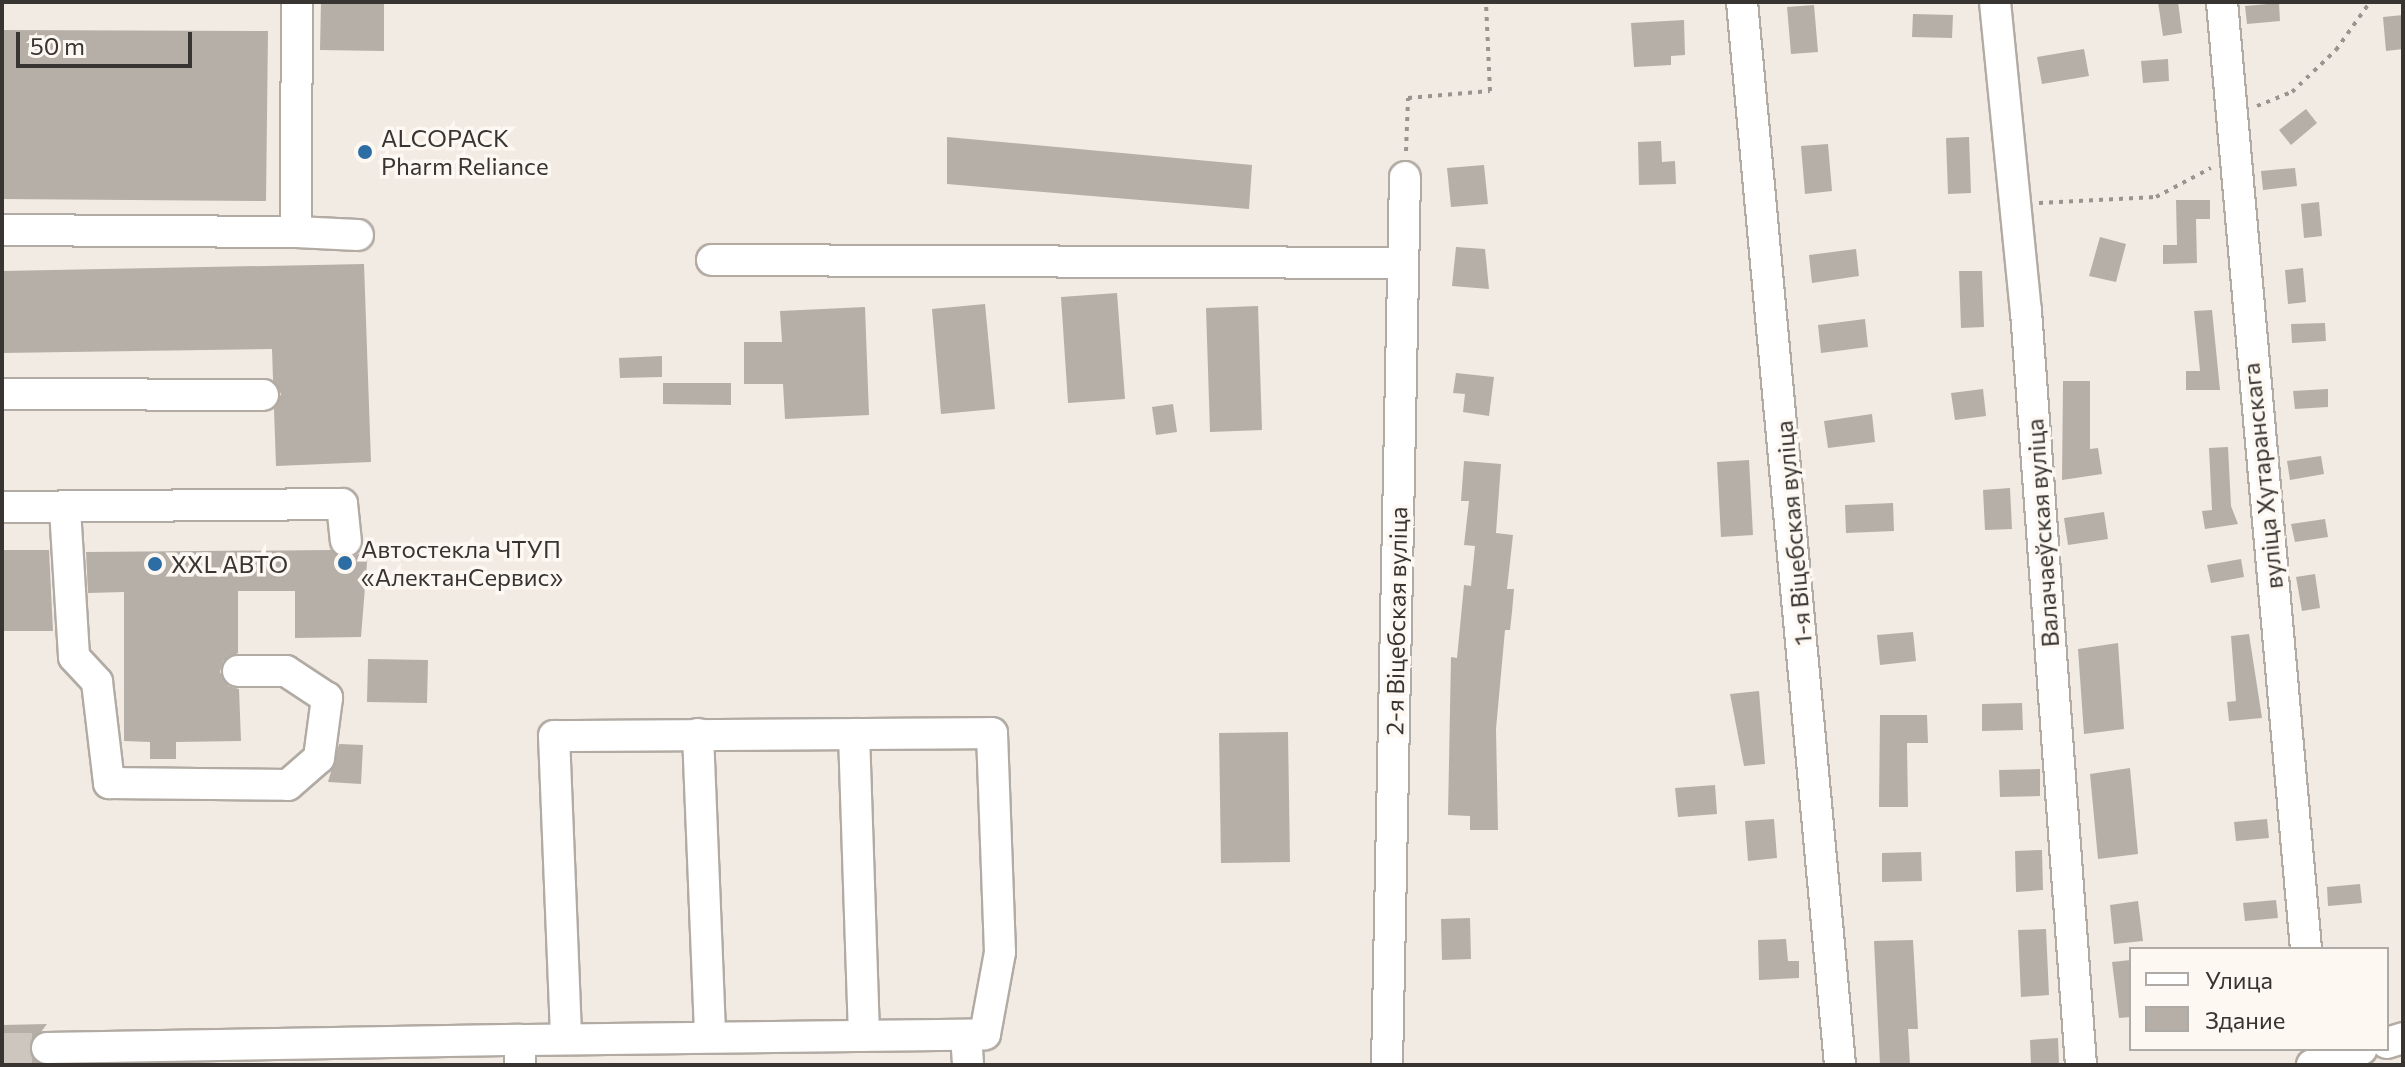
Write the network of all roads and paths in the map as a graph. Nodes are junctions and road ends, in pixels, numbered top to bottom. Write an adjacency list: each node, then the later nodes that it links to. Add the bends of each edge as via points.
1 (297, 2): 8 (street)
2 (1486, 2): 6 (path, via 1490,91 1408,98)
3 (1742, 2): 33 (street, 1-я Віцебская вуліца)
4 (1995, 2): 34 (street, Валачаеўская вуліца, via 2026,311)
5 (2222, 2): 20 (street, вуліца Хутаранскага)
6 (1405, 177): 11 (street, 2-я Віцебская вуліца)
7 (2, 230): 8 (street)
8 (296, 232): 9 (street)
9 (358, 235)
10 (712, 260): 11 (street)
11 (1403, 263): 32 (street, 2-я Віцебская вуліца)
12 (2, 394): 13 (street)
13 (263, 395)
14 (2, 507): 15 (street)
15 (65, 509): 16 (street, via 342,504); 17 (street, via 74,657 111,684 109,783 288,785 319,758 327,698 286,671)
16 (346, 541)
17 (238, 671)
18 (698, 734): 19 (street); 23 (street); 24 (street, via 554,736)
19 (854, 734): 21 (street, via 992,733 1000,952 985,1034); 22 (street)
20 (2306, 947)
21 (966, 1035): 22 (street); 31 (street)
22 (864, 1036): 23 (street)
23 (710, 1037): 24 (street)
24 (566, 1039): 27 (street)
25 (47, 1048): 29 (street)
26 (2354, 1051): 30 (street)
27 (520, 1052): 28 (street)
28 (373, 1054): 29 (street)
29 (103, 1056)
30 (2316, 1060)
31 (968, 1065)
32 (1387, 1065)
33 (1840, 1065)
34 (2081, 1065)

